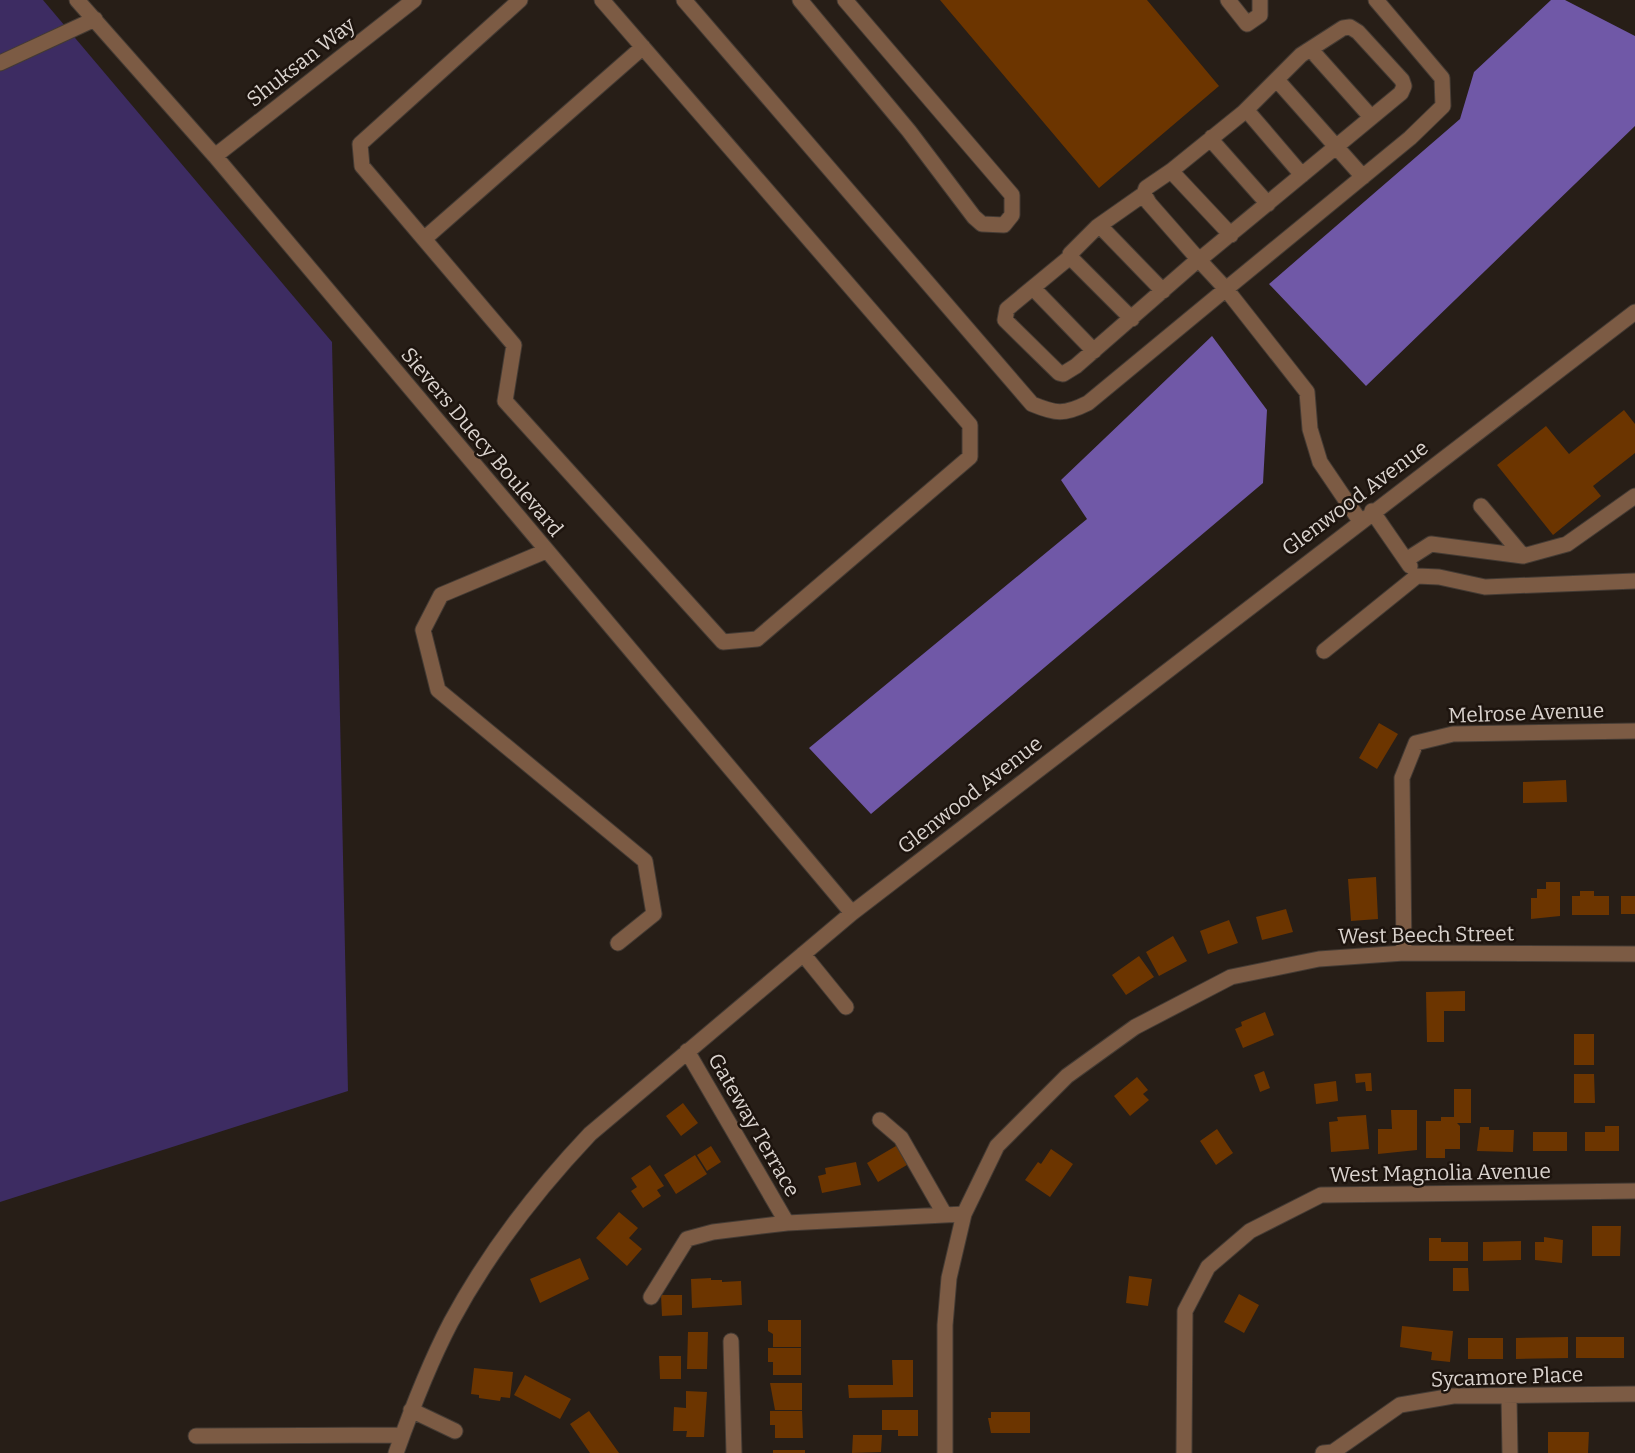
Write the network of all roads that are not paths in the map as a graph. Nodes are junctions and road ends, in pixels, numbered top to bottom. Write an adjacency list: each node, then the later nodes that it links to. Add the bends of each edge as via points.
1 (78, 0): 11 (street, Sievers Duecy Boulevard)
2 (414, 0): 20 (street, Shuksan Way)
3 (520, 0): 28 (street, via 360,144 362,166)
4 (602, 0): 12 (street)
5 (684, 0): 32 (street, via 1032,404 1056,413 1088,403)
6 (800, 0): 7 (street, via 909,131 974,217 982,224 1004,225 1012,215 1012,195)
7 (845, 0)
8 (1228, 0): 9 (street, via 1247,24 1260,15)
9 (1260, 0)
10 (1376, 0): 23 (street, via 1442,78 1443,106)
11 (95, 19): 14 (street); 20 (street, Sievers Duecy Boulevard)
12 (643, 47): 28 (street); 28 (street, via 970,425 970,457 757,639 723,642 505,401 514,345)
13 (1307, 51): 15 (street); 17 (street, via 1313,52); 17 (street, via 1343,28 1358,32 1404,86 1401,93)
14 (0, 63)
15 (1277, 80): 16 (street); 19 (street)
16 (1244, 112): 18 (street); 22 (street, via 1249,113)
17 (1371, 117): 19 (street)
18 (1212, 137): 21 (street); 25 (street)
19 (1337, 146): 22 (street); 23 (street)
20 (215, 156): 40 (street, Sievers Duecy Boulevard)
21 (1171, 171): 24 (street, via 1146,188); 27 (street)
22 (1302, 176): 25 (street)
23 (1363, 177): 32 (street)
24 (1144, 194): 26 (street); 30 (street)
25 (1269, 204): 27 (street)
26 (1100, 226): 29 (street); 33 (street)
27 (1231, 234): 30 (street)
28 (424, 239)
29 (1070, 257): 31 (street); 35 (street)
30 (1199, 260): 32 (street); 33 (street)
31 (1033, 288): 36 (street); 36 (street, via 1007,309 1005,320 1063,374)
32 (1226, 289): 39 (street, via 1307,392 1310,429 1320,462)
33 (1163, 291): 35 (street)
34 (1635, 312): 39 (street, Glenwood Avenue)
35 (1132, 319): 36 (street)
36 (1094, 351)
37 (1635, 496): 41 (street, via 1567,544)
38 (1481, 506): 41 (street)
39 (1366, 516): 42 (street); 47 (street, Glenwood Avenue)
40 (546, 551): 47 (street, Sievers Duecy Boulevard); 48 (street, via 441,595 423,630 438,690 645,861 654,914)
41 (1523, 556): 42 (street, via 1431,544)
42 (1406, 560): 43 (street)
43 (1417, 576): 44 (street, via 1485,587); 45 (street)
44 (1635, 581)
45 (1324, 651)
46 (1635, 731): 49 (street, Melrose Avenue, via 1453,734 1416,743 1402,778)
47 (852, 913): 50 (street, Glenwood Avenue)
48 (618, 943)
49 (1404, 953): 51 (street, West Beech Street); 56 (street, West Beech Street, via 1319,959 1231,977 1135,1027 1067,1076 997,1146)
50 (803, 954): 52 (street); 53 (street, Glenwood Avenue)
51 (1635, 954)
52 (846, 1007)
53 (687, 1051): 58 (street, Gateway Terrace); 63 (street, Glenwood Avenue, via 590,1134 553,1173 506,1235 452,1321)
54 (880, 1120): 57 (street, via 901,1138)
55 (1635, 1191): 70 (street, West Magnolia Avenue, via 1321,1195 1250,1231 1208,1267 1185,1311)
56 (964, 1214): 57 (street, Gateway Terrace); 69 (street, West Beech Street, via 948,1278)
57 (945, 1215): 58 (street, Gateway Terrace)
58 (787, 1222): 59 (street, via 687,1239)
59 (651, 1297)
60 (732, 1341): 68 (street)
61 (1635, 1394): 62 (street, Sycamore Place)
62 (1509, 1397): 71 (street, Sycamore Place, via 1453,1396 1400,1405 1334,1452); 72 (street)
63 (411, 1410): 64 (street); 65 (street, Glenwood Avenue)
64 (455, 1431)
65 (402, 1435): 66 (street); 67 (street, Glenwood Avenue)
66 (196, 1436)
67 (396, 1453)
68 (734, 1453)
69 (945, 1453)
70 (1184, 1453)
71 (1323, 1453)
72 (1510, 1453)

